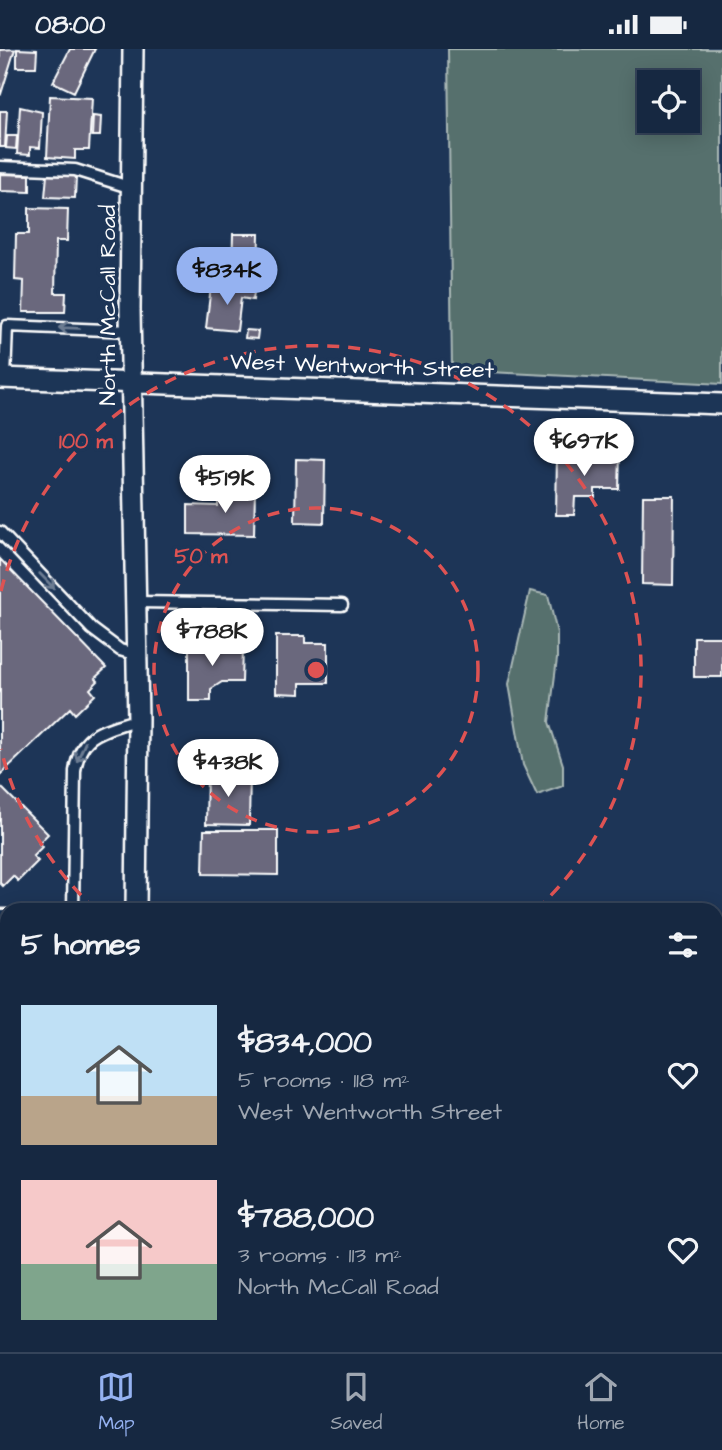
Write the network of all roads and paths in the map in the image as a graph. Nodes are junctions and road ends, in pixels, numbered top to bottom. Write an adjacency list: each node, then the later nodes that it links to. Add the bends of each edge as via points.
1 (133, 49): 3 (street, North McCall Road)
2 (0, 167): 3 (lane, via 75,170)
3 (132, 188): 4 (street, North McCall Road)
4 (131, 331): 5 (lane, one-way to 5, via 7,326); 6 (street, North McCall Road)
5 (3, 378): 6 (street, West Wentworth Street)
6 (132, 383): 7 (street, West Wentworth Street); 9 (street, North McCall Road)
7 (722, 404)
8 (0, 532): 11 (lane, one-way to 11, via 92,629 120,650)
9 (136, 602): 10 (lane); 11 (street, North McCall Road)
10 (342, 605)
11 (137, 655): 12 (street, North McCall Road)
12 (138, 719): 13 (lane, one-way to 13, via 99,733 86,741 78,755); 14 (street, North McCall Road)
13 (73, 903)
14 (136, 903)

